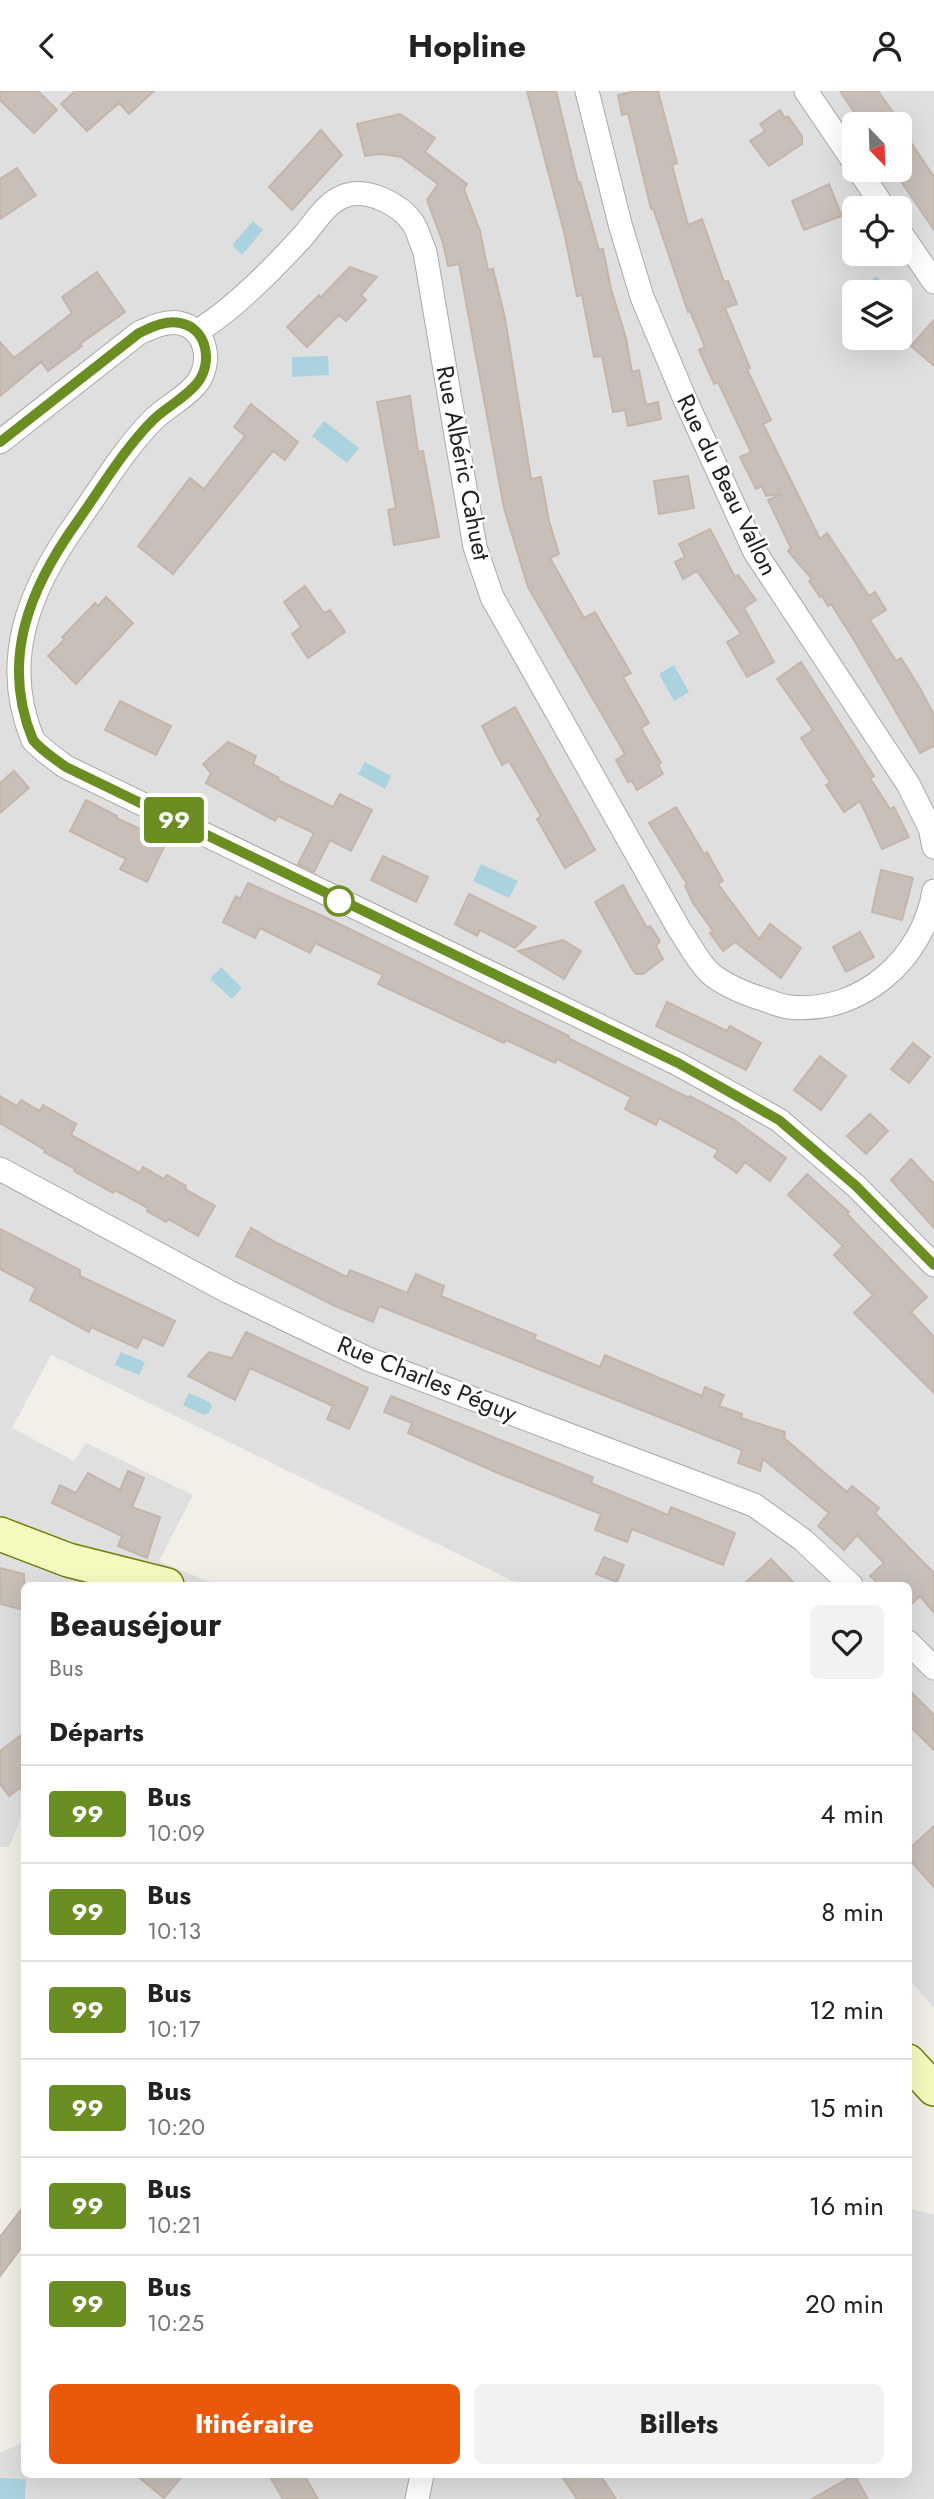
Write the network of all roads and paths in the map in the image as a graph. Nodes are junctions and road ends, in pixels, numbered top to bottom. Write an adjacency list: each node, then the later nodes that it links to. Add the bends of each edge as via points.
1 (587, 91): 8 (street, Rue du Beau Vallon, via 642,297 744,529 908,784 930,828)
2 (806, 91): 3 (street)
3 (842, 144)
4 (912, 250): 5 (street)
5 (934, 282)
6 (197, 332): 7 (street, via 181,323 160,324 139,333); 9 (street, Rue Albéric Cahuet, via 221,318 325,208 346,195 375,196 402,210 414,223 425,252 475,547 492,597 679,929 710,973 750,996 789,1007 854,997 883,980 912,949); 11 (street, via 207,351 198,383 153,420 119,463 41,572 14,621 6,649 5,681 16,713 34,741 66,767 678,1063 779,1120 856,1186)
7 (0, 442)
8 (934, 847)
9 (934, 891)
10 (0, 1169): 14 (street, Rue Charles Péguy, via 229,1292 368,1359 754,1505 803,1540)
11 (934, 1265)
12 (0, 1534): 13 (street, via 68,1560)
13 (155, 1582)
14 (848, 1582)
15 (912, 1646): 16 (street)
16 (934, 1668)
17 (912, 2065): 18 (street)
18 (934, 2089)
19 (421, 2478): 20 (street)
20 (417, 2499)

